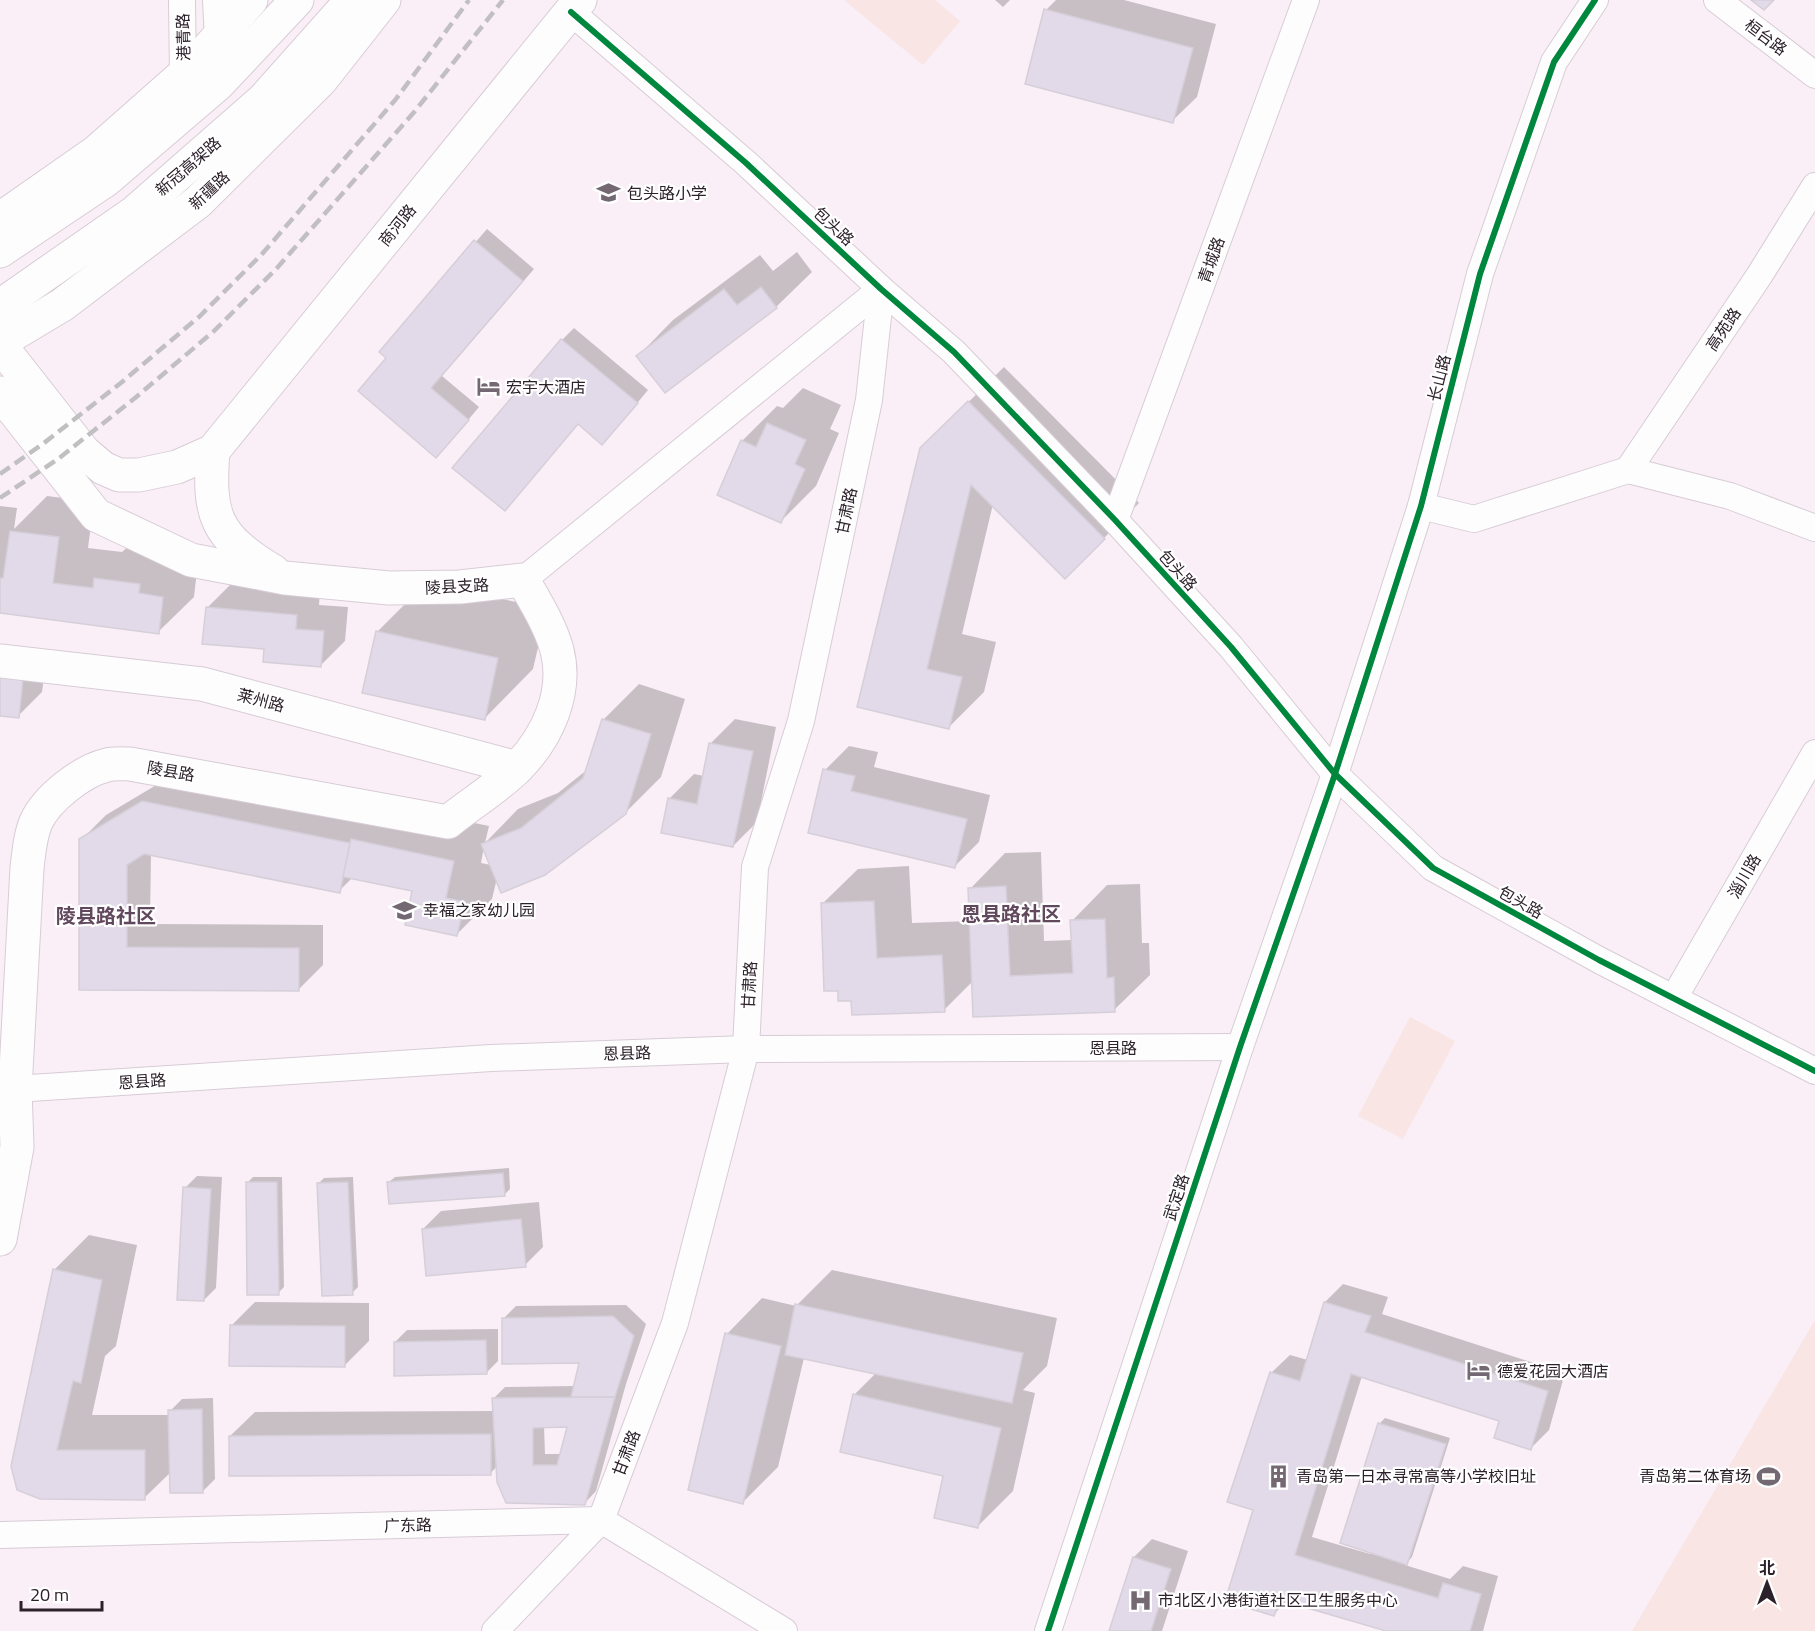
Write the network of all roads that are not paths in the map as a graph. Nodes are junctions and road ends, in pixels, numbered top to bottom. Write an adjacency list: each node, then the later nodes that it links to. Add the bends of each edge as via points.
1 (182, 0): 12 (street, 港青路)
2 (216, 0): 11 (street)
3 (251, 0): 11 (main road)
4 (297, 0): 16 (main road, via 218,84 106,180)
5 (352, 0): 18 (main road, 新冠高架路, via 263,100 135,212)
6 (384, 0): 19 (main road, 新疆路, via 321,80 198,202 62,304)
7 (1306, 0): 24 (street, 青城路)
8 (1595, 0): 23 (street, 长山路, via 1554,62 1480,274)
9 (1717, 0): 13 (street, 桓台路)
10 (576, 6): 17 (street, 包头路); 21 (main road, 商河路)
11 (218, 38): 12 (main road)
12 (183, 75): 15 (main road, via 96,152)
13 (1815, 75)
14 (1815, 186): 22 (street, 高苑路)
15 (0, 219)
16 (0, 251)
17 (881, 289): 24 (street, 包头路, via 954,352); 27 (street); 34 (street, 甘肃路, via 869,400 801,721 755,867)
18 (0, 306)
19 (0, 343): 21 (main road, via 84,452 103,468 120,475 140,475 177,467)
20 (0, 393): 26 (main road, 陵县支路, via 96,515 191,560)
21 (213, 451): 26 (main road, via 212,501 220,525 236,546)
22 (1628, 470): 23 (street, via 1474,519); 25 (street, via 1730,496)
23 (1421, 506): 31 (street, 长山路)
24 (1115, 520): 31 (street, 包头路, via 1231,647)
25 (1815, 528)
26 (285, 578): 27 (main road, 陵县支路, via 388,588 460,587)
27 (523, 580): 30 (main road, 陵县路, via 546,621 557,651 560,681 546,729)
28 (0, 661): 30 (main road, 莱州路, via 202,684)
29 (1815, 753): 32 (street, 淄川路)
30 (517, 768): 36 (main road, 陵县路, via 448,822 130,764 108,764 85,773 52,800 31,838)
31 (1335, 774): 32 (street, 包头路, via 1433,868); 33 (street, 武定路)
32 (1674, 998): 35 (street, 包头路)
33 (1240, 1047): 34 (street, 恩县路); 42 (street, 武定路)
34 (746, 1050): 36 (street, 恩县路, via 491,1058); 38 (street, 甘肃路, via 675,1323)
35 (1815, 1071)
36 (7, 1091): 37 (main road, 陵县路, via 16,1147)
37 (0, 1239)
38 (601, 1520): 39 (street, 广东路); 40 (street, 甘肃路); 41 (street)
39 (0, 1535)
40 (495, 1631)
41 (784, 1631)
42 (1048, 1631)

